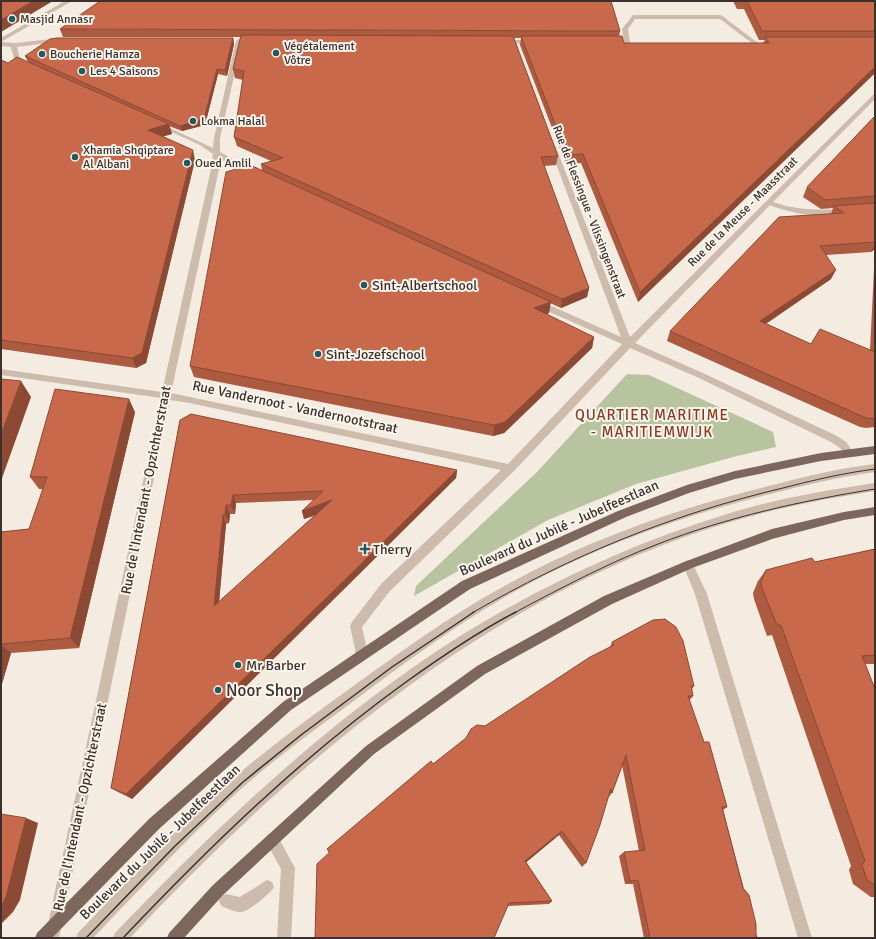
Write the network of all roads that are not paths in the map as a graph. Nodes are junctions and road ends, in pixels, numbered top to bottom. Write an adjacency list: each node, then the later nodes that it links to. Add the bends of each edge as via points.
1 (69, 1): 2 (street)
2 (1, 40)
3 (67, 40): 15 (street, via 36,42)
4 (239, 41): 21 (street, Rue de l'Intendant - Opzichterstraat, via 217,138)
5 (493, 42): 6 (street)
6 (515, 42): 7 (street); 16 (street)
7 (540, 42)
8 (619, 43): 9 (street)
9 (627, 43): 10 (street); 12 (street, via 624,29 633,17 721,17)
10 (635, 43)
11 (747, 43): 12 (street)
12 (754, 43): 13 (street)
13 (766, 43)
14 (1, 44): 15 (street)
15 (14, 47): 17 (street, via 17,61)
16 (517, 50)
17 (31, 67)
18 (875, 95): 23 (street, Rue de la Meuse - Maasstraat)
19 (152, 121): 21 (street)
20 (550, 139): 26 (street, Rue de Flessingue - Vlissingenstraat)
21 (216, 153): 22 (street); 28 (street, Rue de l'Intendant - Opzichterstraat, via 215,169)
22 (260, 176)
23 (770, 203): 24 (street, via 804,214); 26 (street, Rue de la Meuse - Maasstraat)
24 (851, 210)
25 (532, 300): 26 (street)
26 (628, 344): 30 (street, via 834,439); 31 (street, Rue de la Meuse - Maasstraat)
27 (1, 372): 28 (street, Rue Vandernoot - Vandernootstraat)
28 (166, 395): 31 (street, Rue Vandernoot - Vandernootstraat); 40 (street, Rue de l'Intendant - Opzichterstraat)
29 (875, 450): 30 (main road, Boulevard du Jubilé - Jubelfeestlaan)
30 (849, 453): 36 (main road, Boulevard du Jubilé - Jubelfeestlaan, via 735,475 687,488 622,514 466,585)
31 (510, 468): 36 (street, Rue de la Meuse - Maasstraat, via 385,588 356,626)
32 (875, 468): 42 (street, Boulevard du Jubilé - Jubelfeestlaan, via 802,482 716,503 644,528 576,555 467,613 303,731 228,792)
33 (875, 487): 43 (street, via 788,502 726,519 663,541 588,573 497,620 383,696 315,752 234,822 173,881)
34 (875, 511): 35 (main road, via 765,536)
35 (688, 565): 37 (main road, via 608,600 481,670 370,750); 46 (street, via 701,594)
36 (362, 654): 40 (main road, Boulevard du Jubilé - Jubelfeestlaan, via 287,706 154,824)
37 (272, 840): 44 (main road, via 218,890); 45 (street, via 288,868)
38 (267, 887): 39 (street, via 242,905)
39 (226, 901)
40 (53, 932): 41 (main road, Boulevard du Jubilé - Jubelfeestlaan)
41 (42, 938)
42 (83, 938)
43 (120, 938)
44 (174, 938)
45 (284, 938)
46 (805, 938)

